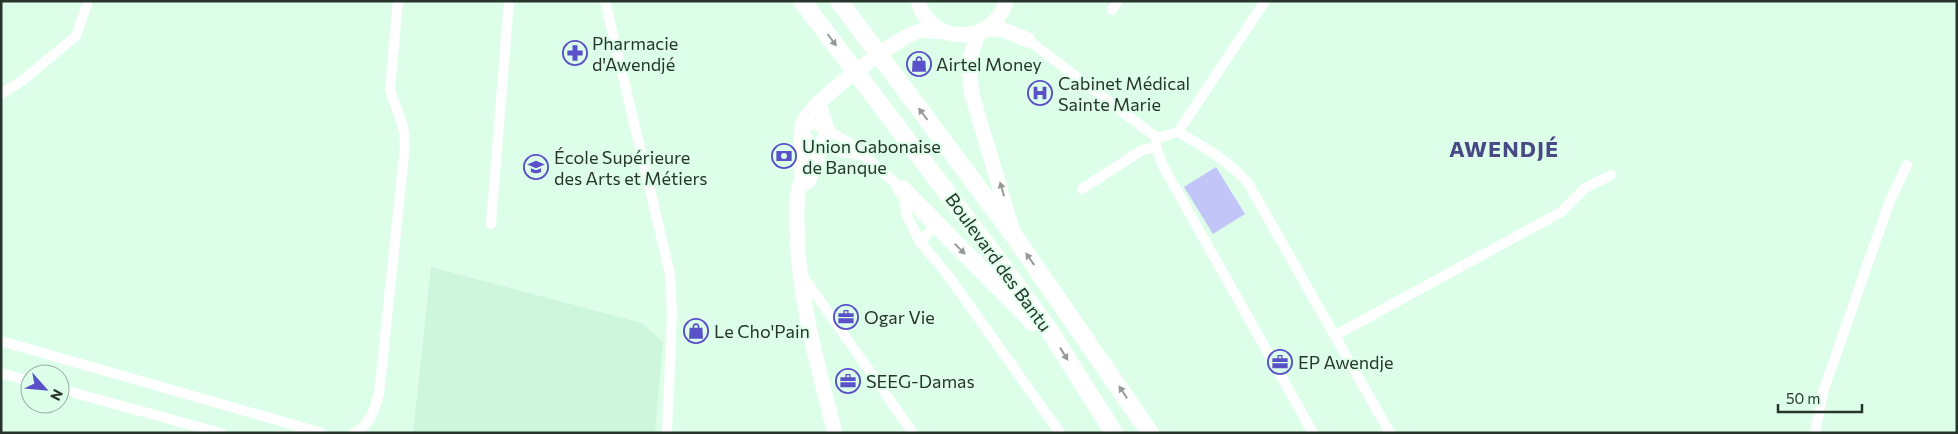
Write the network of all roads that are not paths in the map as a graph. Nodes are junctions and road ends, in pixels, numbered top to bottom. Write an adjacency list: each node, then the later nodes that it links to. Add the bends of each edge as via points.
1 (88, 1): 14 (street, via 76,36 24,80)
2 (398, 1): 40 (street, via 390,88 403,120 405,146 379,394 373,414 362,429)
3 (509, 1): 27 (street)
4 (605, 1): 41 (street, via 670,274 672,316)
5 (802, 1): 32 (highway, Boulevard des Bantu, one-way to 32, via 955,200)
6 (839, 1): 29 (highway, Boulevard des Bantu, one-way to 6)
7 (917, 1): 11 (main road, via 925,18); 12 (main road, via 912,24)
8 (1265, 1): 18 (street)
9 (1006, 2): 10 (main road, via 994,23); 13 (main road, via 1015,25)
10 (982, 31): 11 (main road, via 964,36); 13 (main road, via 1001,29); 29 (main road, one-way to 10, via 972,95 970,58)
11 (942, 32): 12 (main road, via 922,31)
12 (903, 38): 15 (main road)
13 (1028, 40): 19 (street)
14 (1, 94)
15 (822, 98): 16 (main road); 17 (main road)
16 (803, 125): 17 (street); 20 (street, via 810,142); 24 (main road, via 802,180)
17 (827, 130): 20 (main road); 21 (street, via 848,142)
18 (1178, 132): 19 (street); 33 (street, via 1220,156 1248,183)
19 (1157, 142): 26 (street); 47 (street, via 1172,182)
20 (822, 146): 21 (street); 24 (main road, via 809,180)
21 (861, 155): 25 (street)
22 (1907, 165): 49 (street, via 1889,202 1830,369)
23 (1611, 175): 33 (street, via 1585,188 1553,217)
24 (799, 187): 31 (main road)
25 (902, 188): 28 (highway); 30 (street, via 907,216)
26 (1082, 188)
27 (491, 224)
28 (936, 225): 30 (street); 32 (highway, one-way to 32, via 1035,325)
29 (1014, 236): 46 (highway, Boulevard des Bantu, one-way to 29)
30 (920, 242): 44 (street, via 947,274)
31 (800, 272): 42 (main road, via 812,339); 43 (street)
32 (1049, 330): 45 (highway, Boulevard des Bantu, one-way to 45)
33 (1334, 336): 48 (street)
34 (1, 341): 39 (street)
35 (1, 373): 36 (street)
36 (20, 378)
37 (70, 392): 38 (street)
38 (220, 433)
39 (322, 433)
40 (354, 433)
41 (667, 433)
42 (835, 433)
43 (913, 433)
44 (1060, 433)
45 (1114, 433)
46 (1150, 433)
47 (1313, 433)
48 (1390, 433)
49 (1815, 433)

